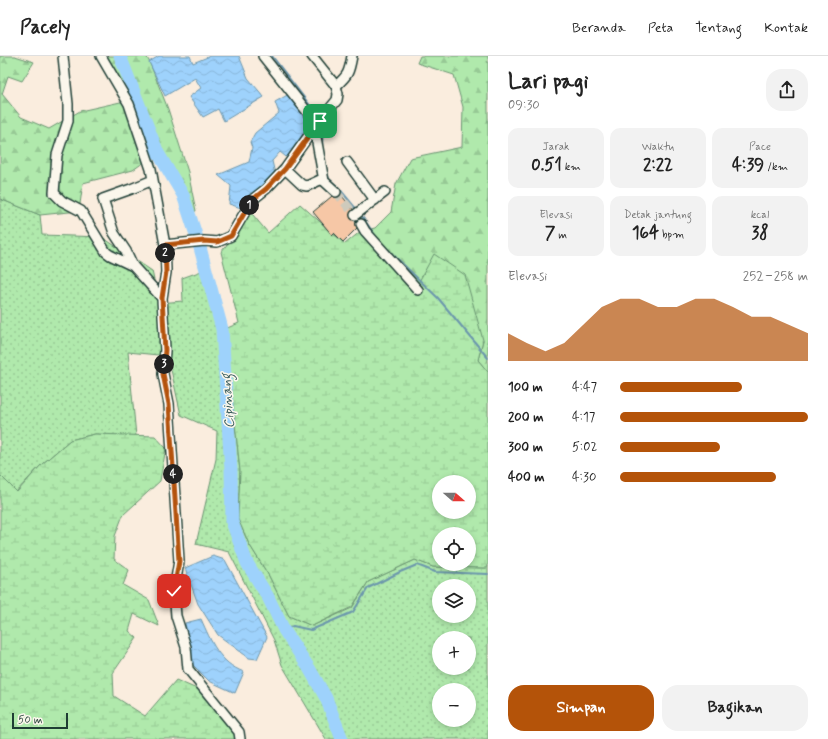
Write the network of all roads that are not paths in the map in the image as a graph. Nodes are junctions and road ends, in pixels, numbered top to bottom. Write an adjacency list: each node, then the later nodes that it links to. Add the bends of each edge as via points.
1 (63, 56): 18 (street, via 68,121 56,155 54,193 62,201 81,211 106,252)
2 (101, 56): 10 (street, via 129,104)
3 (263, 56): 7 (street)
4 (312, 56): 6 (street)
5 (352, 56): 6 (street, via 350,70)
6 (336, 86): 7 (street, via 337,100)
7 (320, 121): 9 (street); 11 (street, via 316,137)
8 (347, 162): 14 (street)
9 (285, 169): 11 (street, via 302,185); 17 (street, via 252,200 231,236 217,242)
10 (153, 180): 17 (street); 18 (street, via 103,198 114,233)
11 (324, 181): 12 (street)
12 (336, 192)
13 (385, 192): 14 (street)
14 (375, 200): 15 (street)
15 (358, 213)
16 (361, 224): 19 (street)
17 (165, 245): 20 (street, via 166,272)
18 (133, 266): 20 (street)
19 (418, 290)
20 (162, 298): 21 (street, via 165,350 163,374 169,404 179,561 174,591 176,616 186,647 188,669 239,732)
21 (240, 739)

